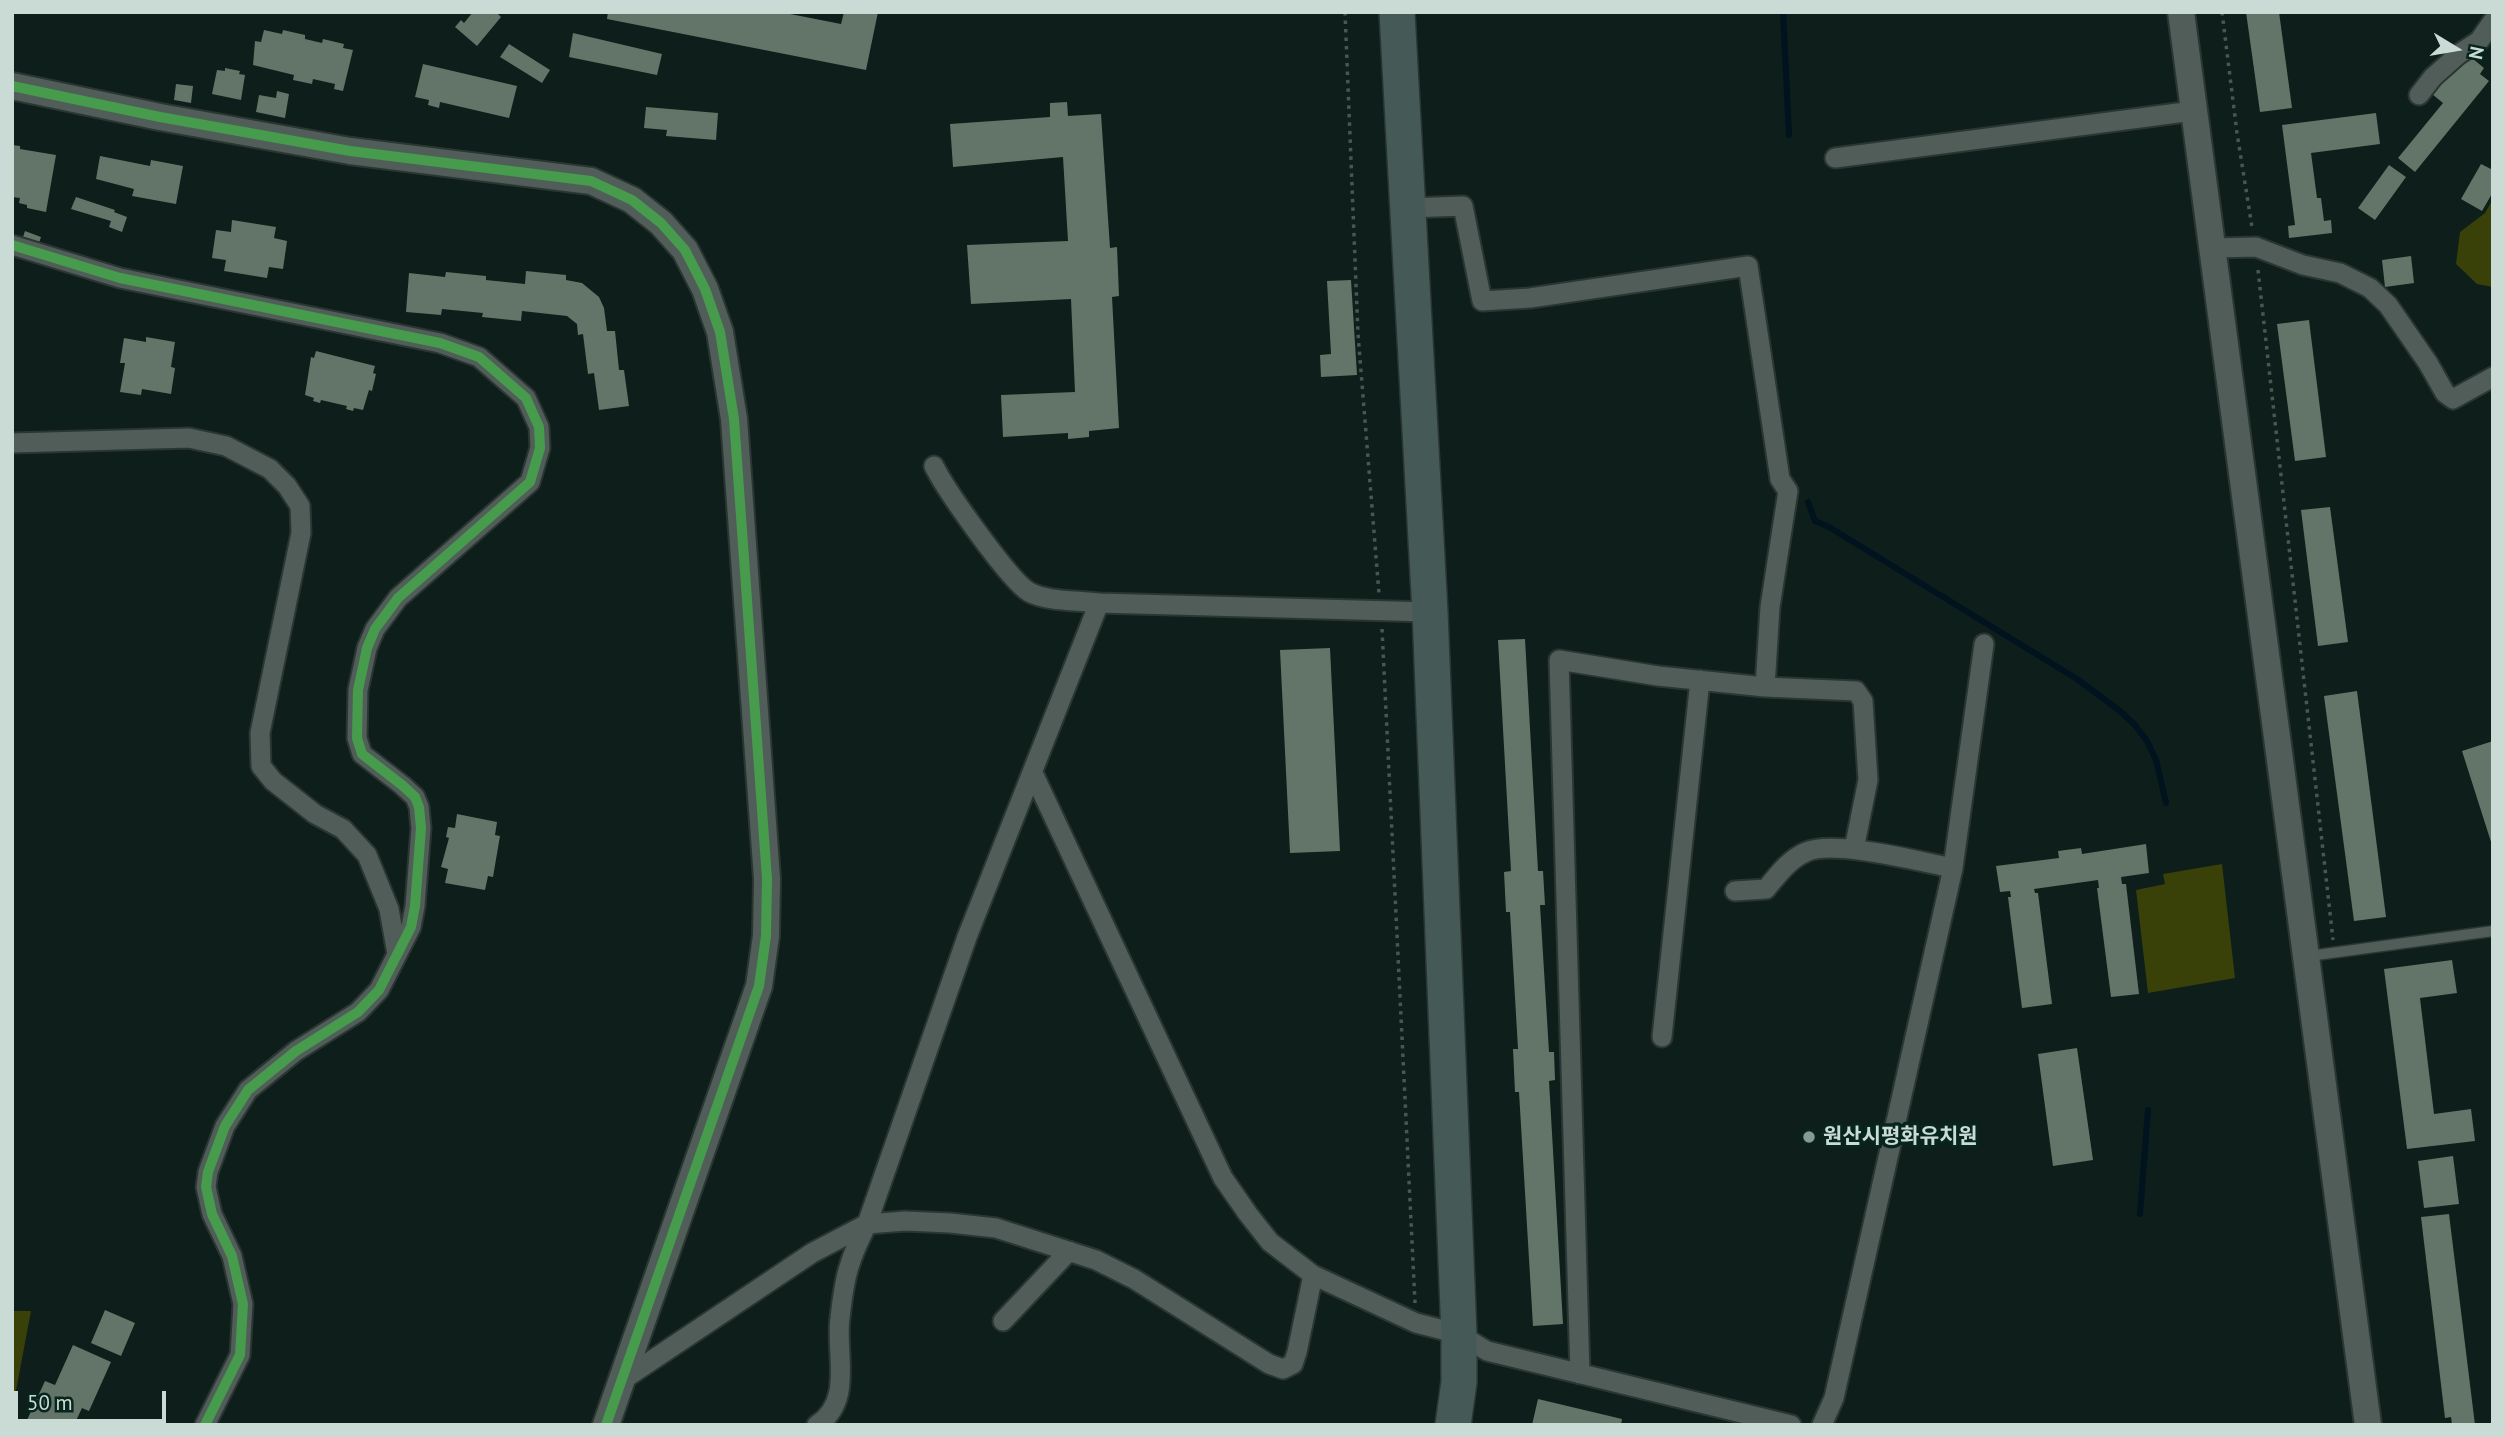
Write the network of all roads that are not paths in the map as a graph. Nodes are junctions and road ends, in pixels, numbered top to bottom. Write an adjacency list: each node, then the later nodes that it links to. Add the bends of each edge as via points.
1 (1397, 12): 8 (highway)
2 (2181, 12): 6 (street)
3 (2493, 21): 5 (street, via 2479,41 2433,77)
4 (12, 86): 33 (street, via 350,151 591,181 632,200 661,223 685,250 705,289 720,332 734,419 766,879 766,936 759,986)
5 (2419, 95)
6 (2193, 111): 7 (street); 10 (street)
7 (1835, 158)
8 (1408, 208): 15 (highway); 18 (street, via 1463,206 1482,300 1530,298 1748,266 1780,480 1788,491 1770,607)
9 (12, 245): 24 (street, via 120,278 440,343 480,357 526,398 539,427 540,447 530,482 398,598 375,629 365,659 357,719 362,754 415,797 419,807 415,906 411,927)
10 (2213, 248): 11 (street, via 2256,247 2340,273 2370,288 2388,304 2445,393 2454,399); 25 (street)
11 (2493, 377)
12 (12, 443): 24 (street, via 189,438 226,446 270,469 287,486 300,506 301,533 260,733 261,766 315,814 343,829 367,855 389,909)
13 (934, 466): 14 (street, via 1018,583 1047,597)
14 (1099, 603): 15 (street); 19 (street)
15 (1430, 612): 31 (highway)
16 (1984, 644): 21 (street)
17 (1700, 680): 18 (street); 26 (street); 32 (street, via 1559,660)
18 (1765, 687): 20 (street, via 1856,691 1863,701 1868,780)
19 (1033, 773): 27 (street, via 967,937); 29 (street, via 1223,1178 1270,1242)
20 (1854, 849): 21 (street); 22 (street, via 1808,850 1786,864 1766,889)
21 (1952, 868): 39 (street, via 1834,1398)
22 (1735, 891)
23 (2493, 931): 25 (lane)
24 (397, 954): 34 (street, via 379,990 358,1012 296,1051 248,1090 225,1126 206,1187 238,1277 243,1304 240,1355)
25 (2305, 957): 40 (street)
26 (1662, 1037)
27 (867, 1224): 28 (street, via 905,1221 996,1228); 33 (street, via 812,1253); 36 (street, via 849,1265 839,1321 841,1383 837,1402)
28 (1069, 1251): 29 (street, via 1134,1279 1248,1352 1283,1369 1293,1364 1297,1352); 30 (street)
29 (1313, 1275): 31 (street, via 1416,1323)
30 (1003, 1321)
31 (1459, 1334): 32 (street, via 1487,1350); 37 (highway)
32 (1580, 1374): 38 (street)
33 (621, 1381): 35 (street)
34 (205, 1425)
35 (606, 1425)
36 (817, 1425)
37 (1453, 1425)
38 (1791, 1425)
39 (1822, 1425)
40 (2368, 1425)

